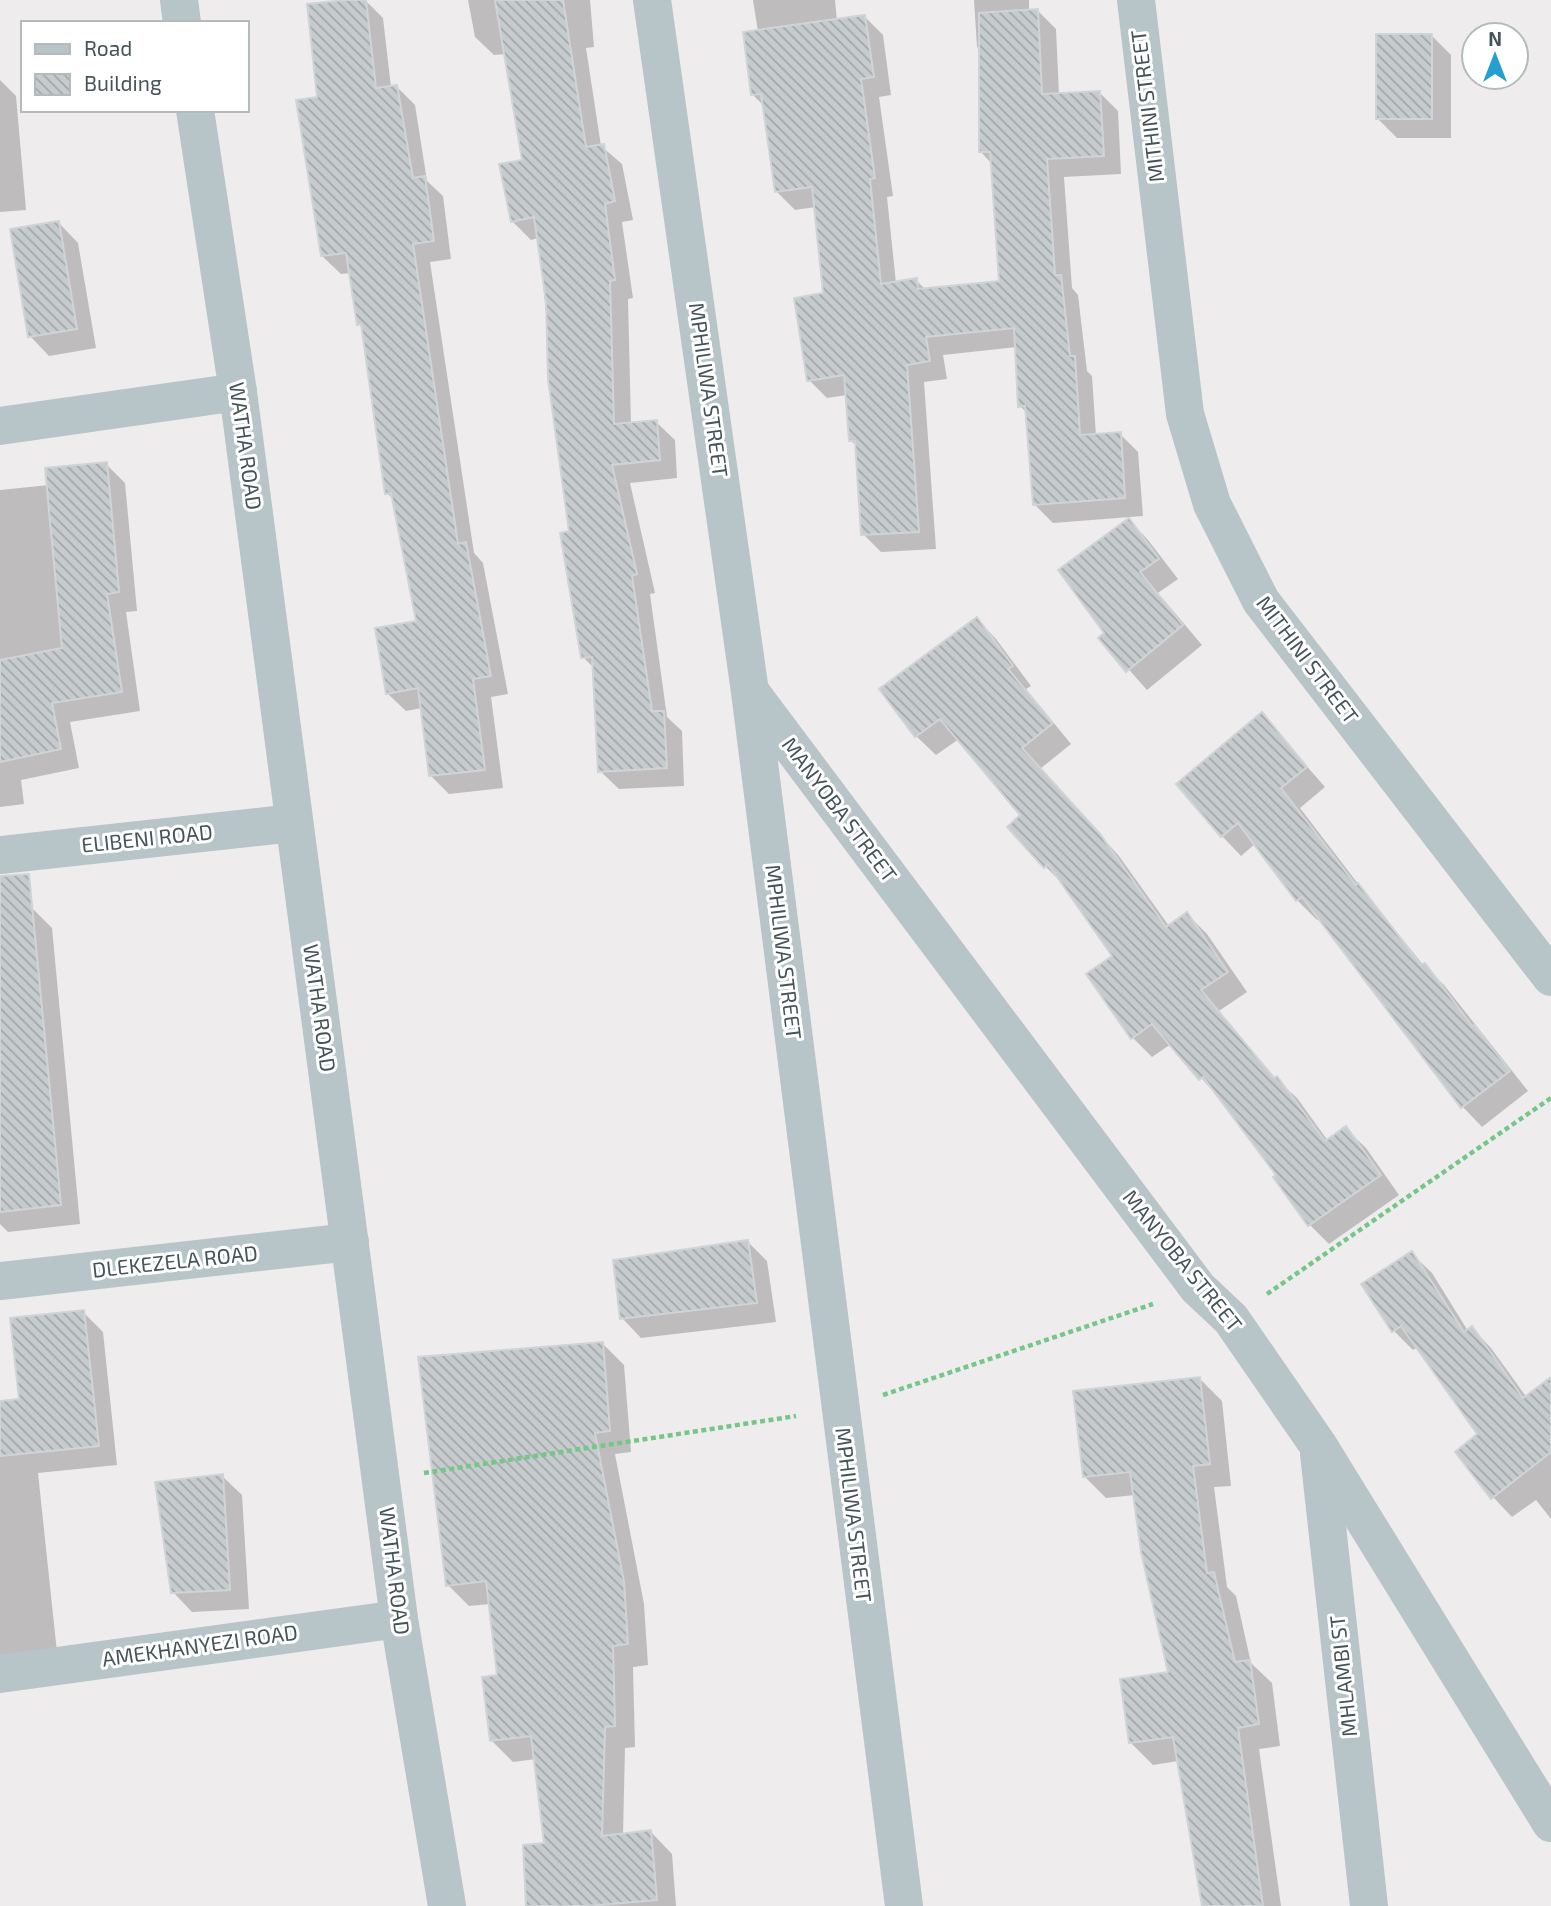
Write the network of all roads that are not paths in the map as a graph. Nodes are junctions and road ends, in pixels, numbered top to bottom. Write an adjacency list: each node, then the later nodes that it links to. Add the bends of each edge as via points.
1 (179, 0): 4 (street)
2 (652, 0): 8 (street, MPHILIWA STREET)
3 (1136, 0): 11 (street, MITHINI STREET, via 1185,414 1212,504 1261,601)
4 (182, 21)
5 (195, 112): 6 (street, WATHA ROAD)
6 (238, 392): 7 (street); 9 (street, WATHA ROAD)
7 (0, 426)
8 (750, 692): 14 (street, MANYOBA STREET, via 1198,1288 1231,1319); 19 (street, MPHILIWA STREET)
9 (294, 823): 10 (street, ELIBENI ROAD); 12 (street, WATHA ROAD)
10 (0, 855)
11 (1551, 977)
12 (350, 1242): 13 (street, DLEKEZELA ROAD); 15 (street, WATHA ROAD)
13 (0, 1281)
14 (1318, 1445): 17 (street, MANYOBA STREET); 20 (street, MHLAMBI ST)
15 (399, 1619): 16 (street, AMEKHANYEZI ROAD); 18 (street, WATHA ROAD)
16 (0, 1674)
17 (1551, 1823)
18 (447, 1906)
19 (904, 1906)
20 (1369, 1906)

